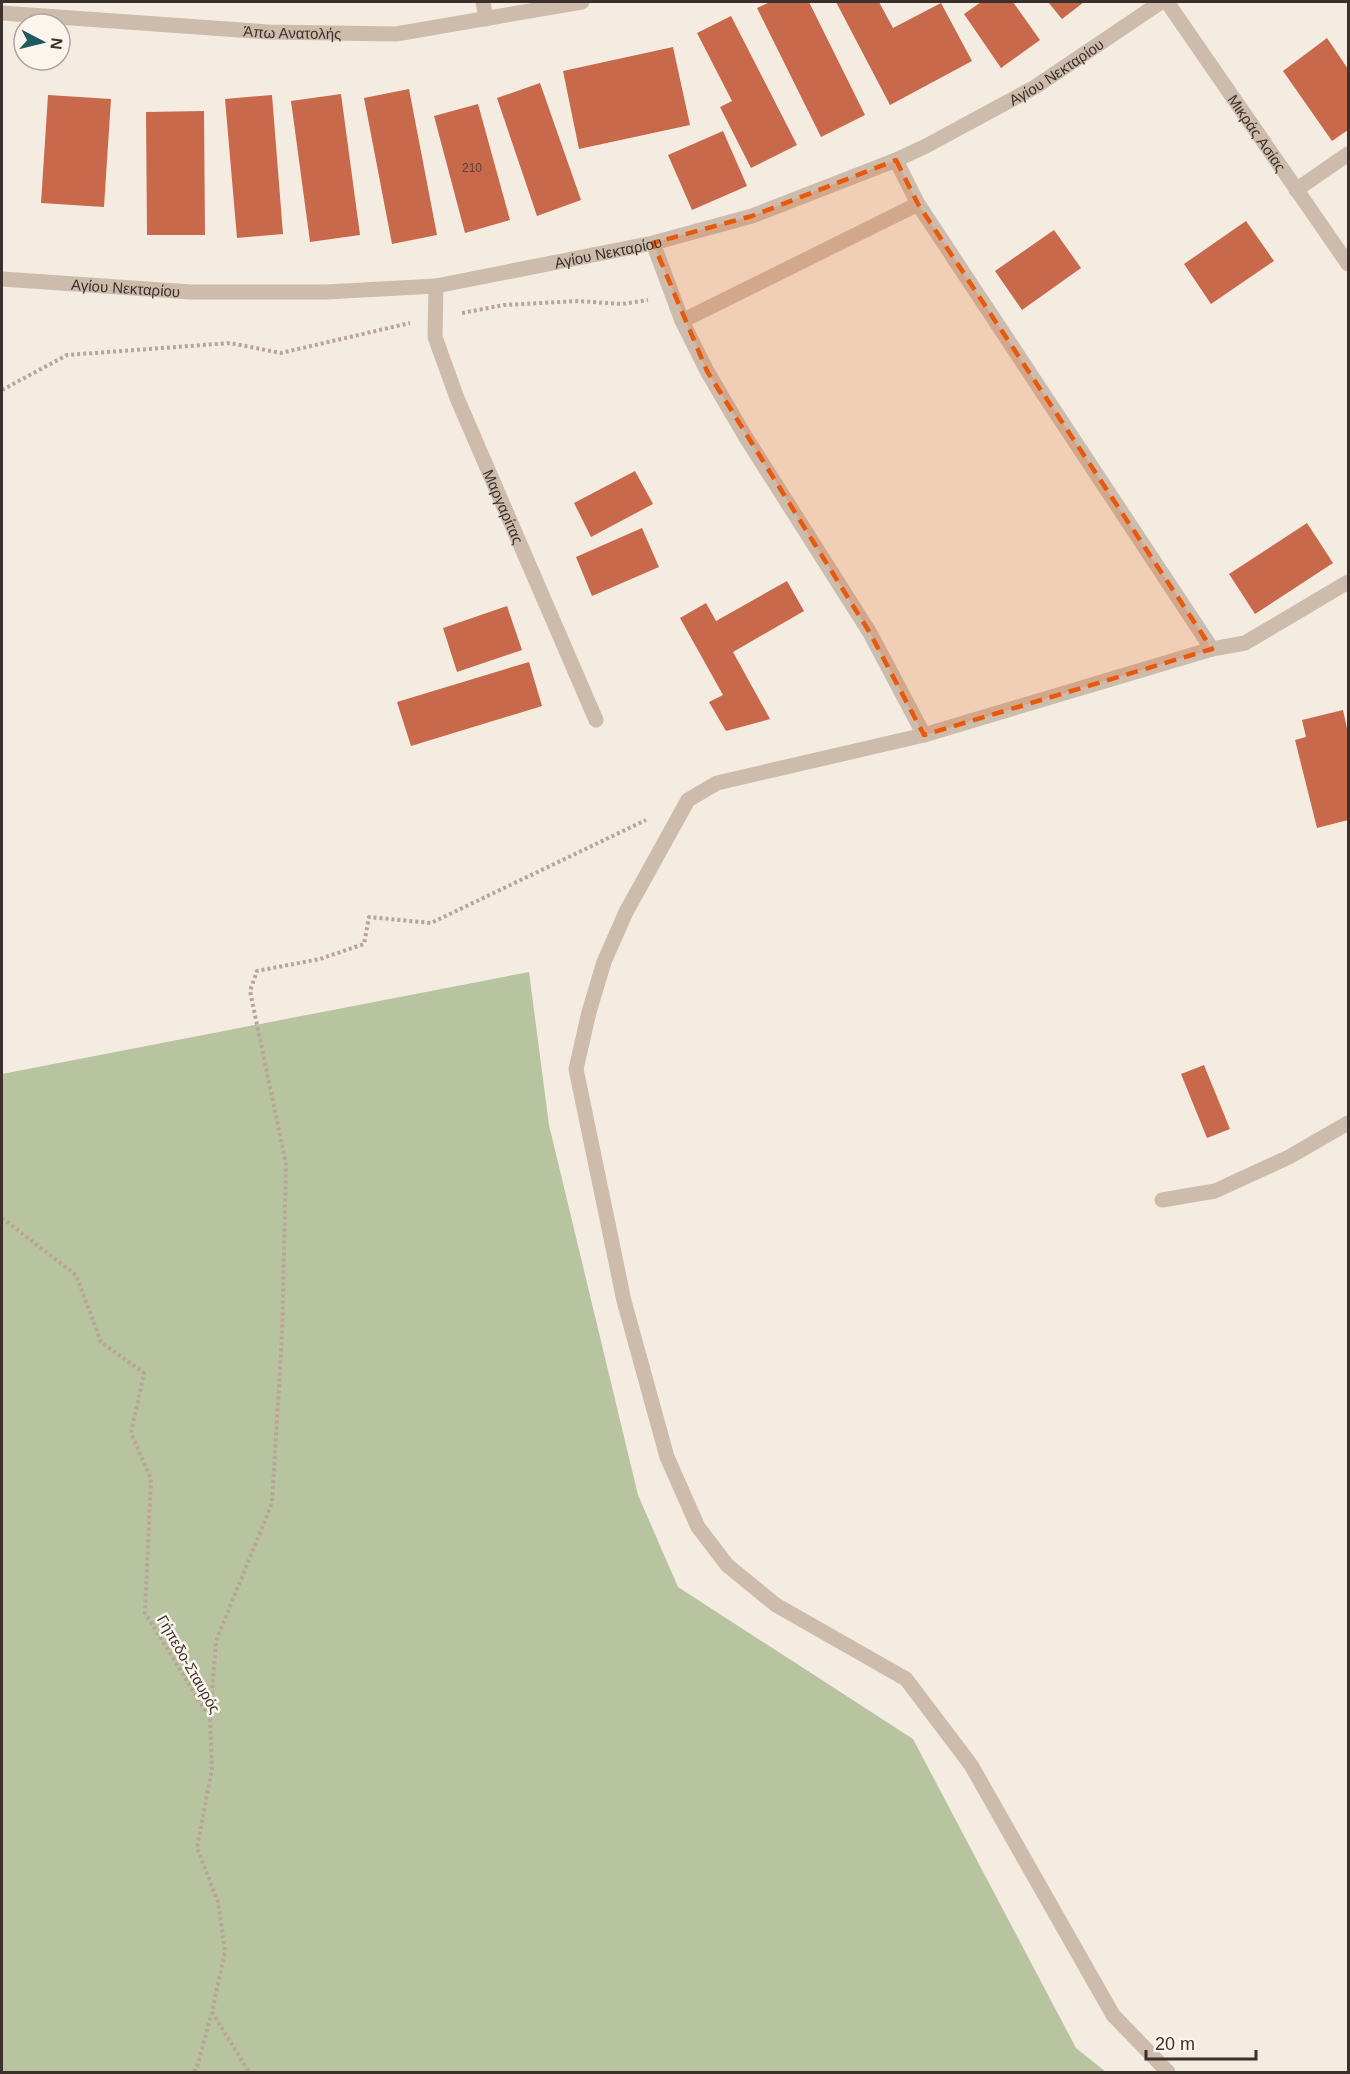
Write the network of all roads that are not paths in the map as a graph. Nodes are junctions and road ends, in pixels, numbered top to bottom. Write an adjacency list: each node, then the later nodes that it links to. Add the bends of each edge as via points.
1 (3, 2): 6 (street)
2 (483, 2): 7 (street)
3 (582, 2): 7 (street, Άπω Ανατολής)
4 (1161, 2): 9 (street, Αγίου Νεκταρίου, via 1035,87)
5 (1167, 2): 10 (street, Μικράς Ασίας)
6 (2, 14): 7 (street, Άπω Ανατολής, via 268,32 396,34)
7 (486, 19)
8 (1348, 154): 10 (street)
9 (896, 160): 11 (street); 12 (street, Αγίου Νεκταρίου, via 752,216)
10 (1296, 190): 13 (street, Μικράς Ασίας)
11 (918, 204): 16 (street); 18 (street)
12 (653, 243): 15 (street, Αγίου Νεκταρίου); 16 (street)
13 (1348, 264)
14 (2, 279): 15 (street, Αγίου Νεκταρίου, via 192,292 326,292)
15 (436, 286): 19 (street, Μαργαρίτας, via 435,337 457,398)
16 (682, 321): 20 (street, via 745,436 870,633)
17 (1348, 582): 18 (street, via 1245,643)
18 (1212, 649): 20 (street)
19 (596, 720)
20 (924, 735): 23 (street, via 717,783 687,801 626,912 604,962 576,1069 624,1301 667,1457 698,1527 727,1565 776,1605 906,1679 971,1765 1113,2015)
21 (1348, 1122): 22 (street, via 1290,1157 1215,1191)
22 (1162, 1200)
23 (1168, 2073)

